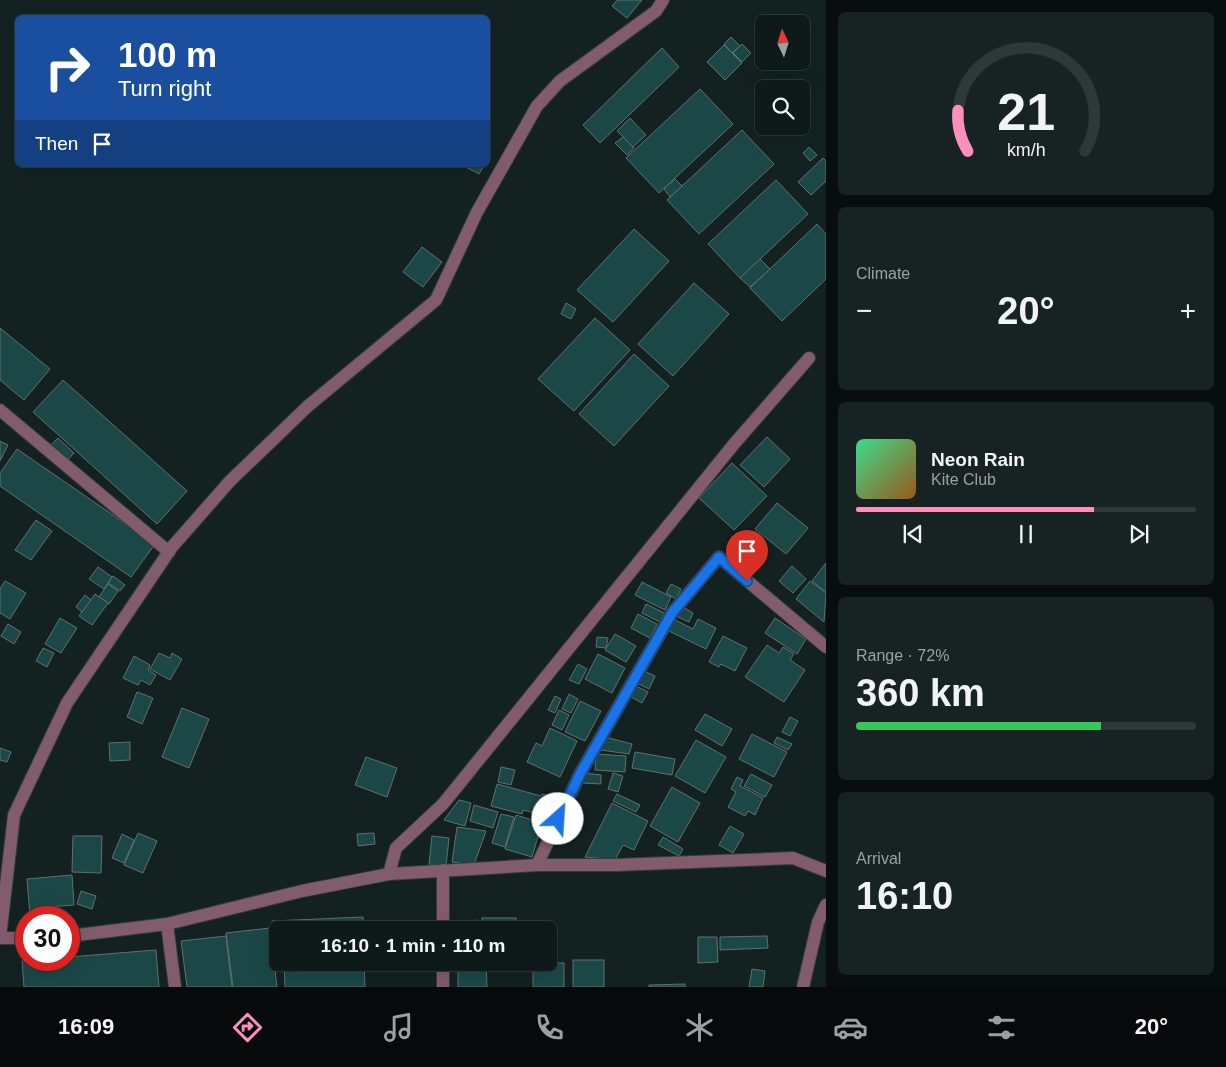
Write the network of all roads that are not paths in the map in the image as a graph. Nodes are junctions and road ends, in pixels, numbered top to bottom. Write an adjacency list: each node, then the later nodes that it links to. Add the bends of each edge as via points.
1 (663, 0): 4 (street, via 656,11 560,80 536,106 477,212 436,300 308,406 230,481)
2 (808, 358): 9 (street, via 734,444 443,804 396,848)
3 (0, 410): 4 (street)
4 (169, 552): 14 (street, via 67,703 14,815)
5 (826, 647): 6 (street, via 719,557 672,613 580,774)
6 (537, 865): 7 (street); 8 (street, via 792,858)
7 (443, 870): 9 (street); 11 (street)
8 (826, 871)
9 (389, 874): 12 (street)
10 (826, 905): 19 (street, via 818,922)
11 (443, 921)
12 (166, 924): 13 (street); 17 (street)
13 (80, 935)
14 (0, 938): 15 (street)
15 (15, 938)
16 (443, 971): 18 (street)
17 (175, 987)
18 (443, 987)
19 (803, 987)

